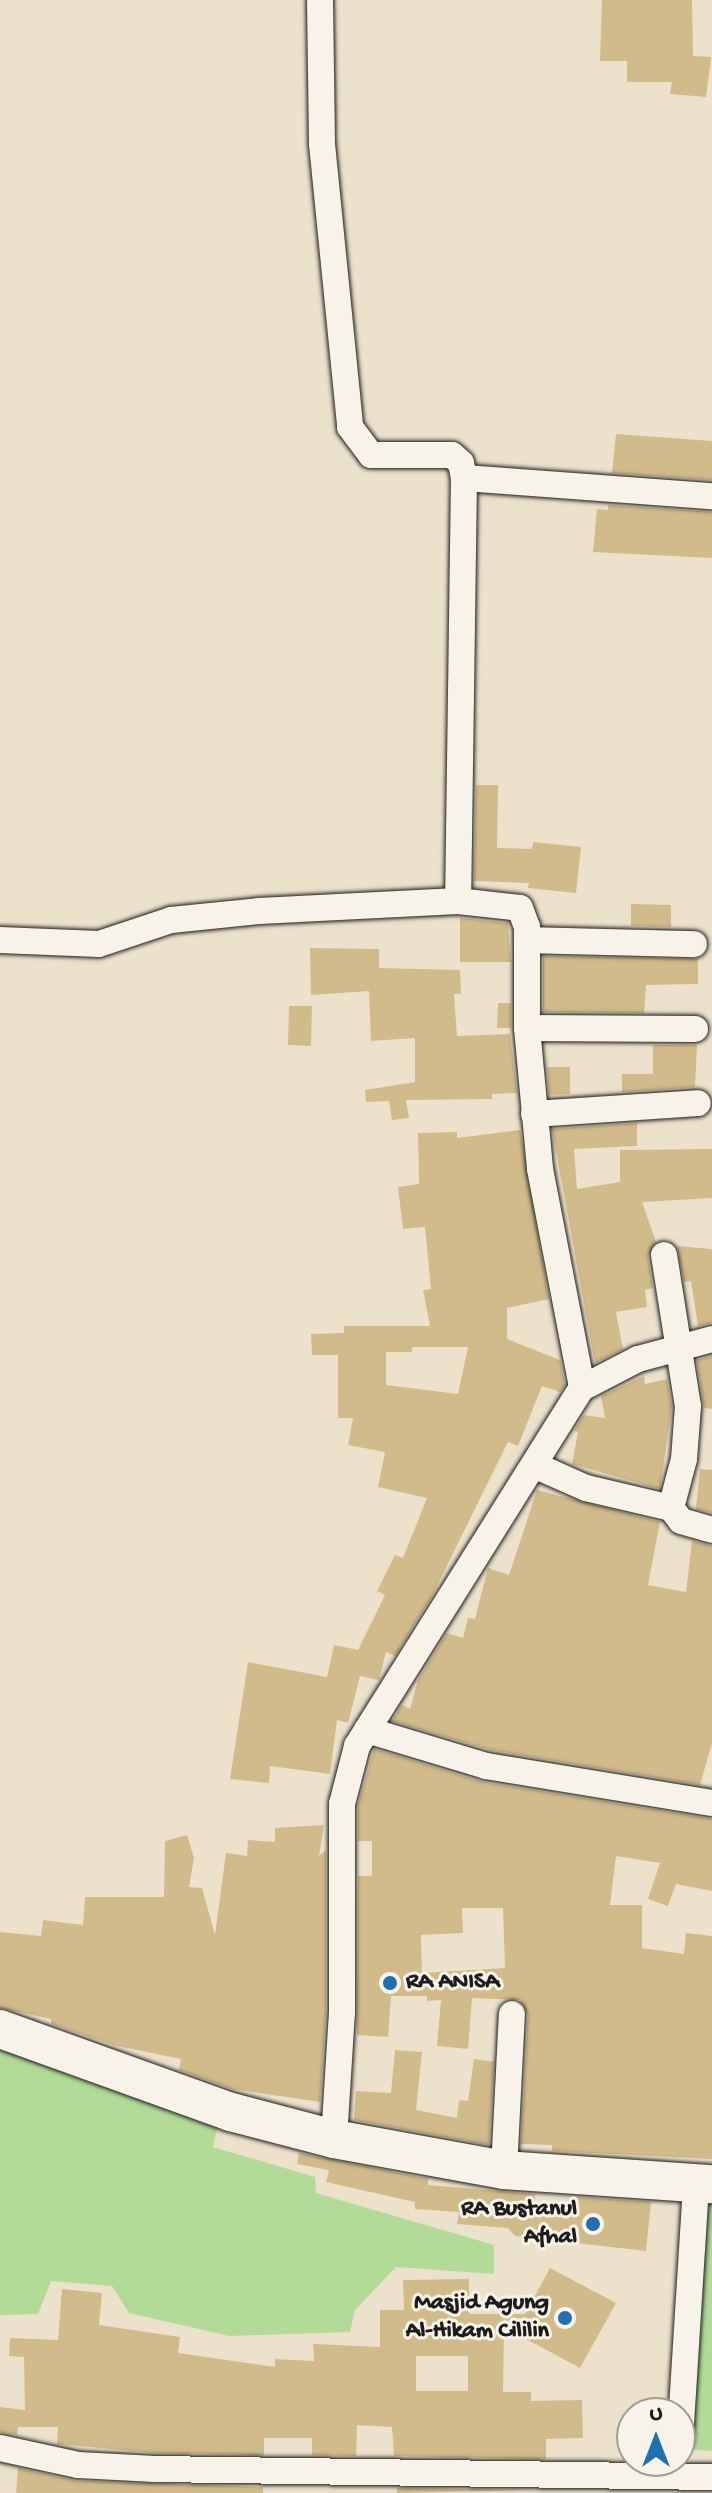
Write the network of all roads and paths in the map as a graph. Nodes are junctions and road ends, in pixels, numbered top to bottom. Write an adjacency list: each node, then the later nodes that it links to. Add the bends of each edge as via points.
1 (320, 0): 2 (street, via 322,144 350,427 365,451 378,458 452,455 461,463)
2 (464, 478): 3 (street); 4 (street)
3 (712, 496)
4 (458, 901): 5 (street, via 171,920 99,944); 6 (street, via 514,904 526,917)
5 (0, 940)
6 (527, 940): 7 (street); 8 (street)
7 (694, 944)
8 (527, 1028): 9 (street); 11 (street)
9 (695, 1029)
10 (698, 1103): 11 (street)
11 (534, 1114): 15 (street, via 550,1235)
12 (664, 1255): 14 (street)
13 (712, 1339): 14 (street)
14 (682, 1347): 15 (street, via 638,1359); 17 (street, via 689,1432)
15 (582, 1388): 16 (street)
16 (534, 1465): 17 (street, via 586,1488); 19 (street)
17 (671, 1508): 18 (street, via 681,1521)
18 (712, 1530)
19 (367, 1730): 20 (street, via 486,1766); 23 (street, via 349,1765 343,1794 342,2013)
20 (712, 1803)
21 (512, 2014): 24 (street)
22 (0, 2029): 23 (main road, via 231,2112)
23 (334, 2139): 24 (main road)
24 (504, 2170): 25 (main road)
25 (704, 2184): 26 (street)
26 (684, 2397)
27 (0, 2448): 28 (street, via 78,2465 155,2469)
28 (616, 2469)

